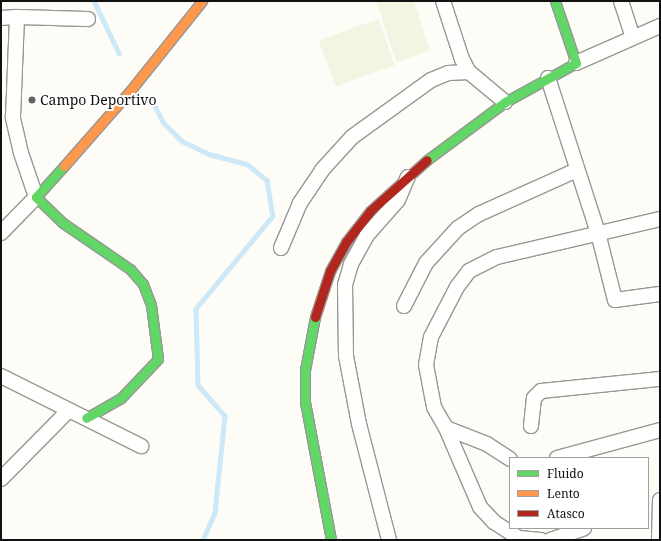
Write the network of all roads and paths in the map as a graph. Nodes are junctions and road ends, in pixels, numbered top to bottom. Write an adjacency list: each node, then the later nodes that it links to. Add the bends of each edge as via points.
1 (202, 1): 16 (street, via 130,91)
2 (443, 1): 11 (street, via 462,59)
3 (555, 1): 10 (street)
4 (622, 1): 9 (street)
5 (17, 17): 6 (street); 7 (street); 16 (street, via 13,117 20,153)
6 (1, 18)
7 (88, 19)
8 (660, 26): 9 (street)
9 (633, 38): 10 (street)
10 (576, 63): 12 (street)
11 (469, 72): 13 (street); 20 (street, via 448,73 431,80 352,137 322,170 300,202)
12 (548, 78): 13 (street); 14 (street)
13 (505, 102): 15 (street)
14 (577, 170): 19 (street); 22 (street, via 479,214 458,228 426,263)
15 (410, 172): 38 (street, via 370,211 346,242 330,271 311,328 305,370 305,402); 39 (street, via 398,200 367,235 350,264 345,285 346,356 359,424)
16 (36, 197): 18 (street); 26 (street, via 62,223 130,269 143,284 151,305 158,359 121,398)
17 (660, 219): 19 (street)
18 (1, 233)
19 (598, 233): 21 (street, via 615,300); 28 (street, via 497,256 470,271 461,282 440,316 431,337 426,365 434,407)
20 (281, 248)
21 (660, 294)
22 (404, 306)
23 (1, 376): 25 (street)
24 (660, 378): 27 (street, via 541,391 534,398)
25 (68, 411): 26 (street); 33 (street)
26 (86, 418): 30 (street)
27 (531, 426)
28 (446, 428): 32 (street, via 487,444); 40 (street, via 480,507 494,522 519,538)
29 (660, 430): 31 (street)
30 (141, 446)
31 (561, 457)
32 (509, 458)
33 (1, 479)
34 (660, 501): 35 (street); 37 (street)
35 (649, 504)
36 (581, 529): 41 (street)
37 (657, 539)
38 (331, 540)
39 (389, 540)
40 (541, 540)
41 (550, 540)

